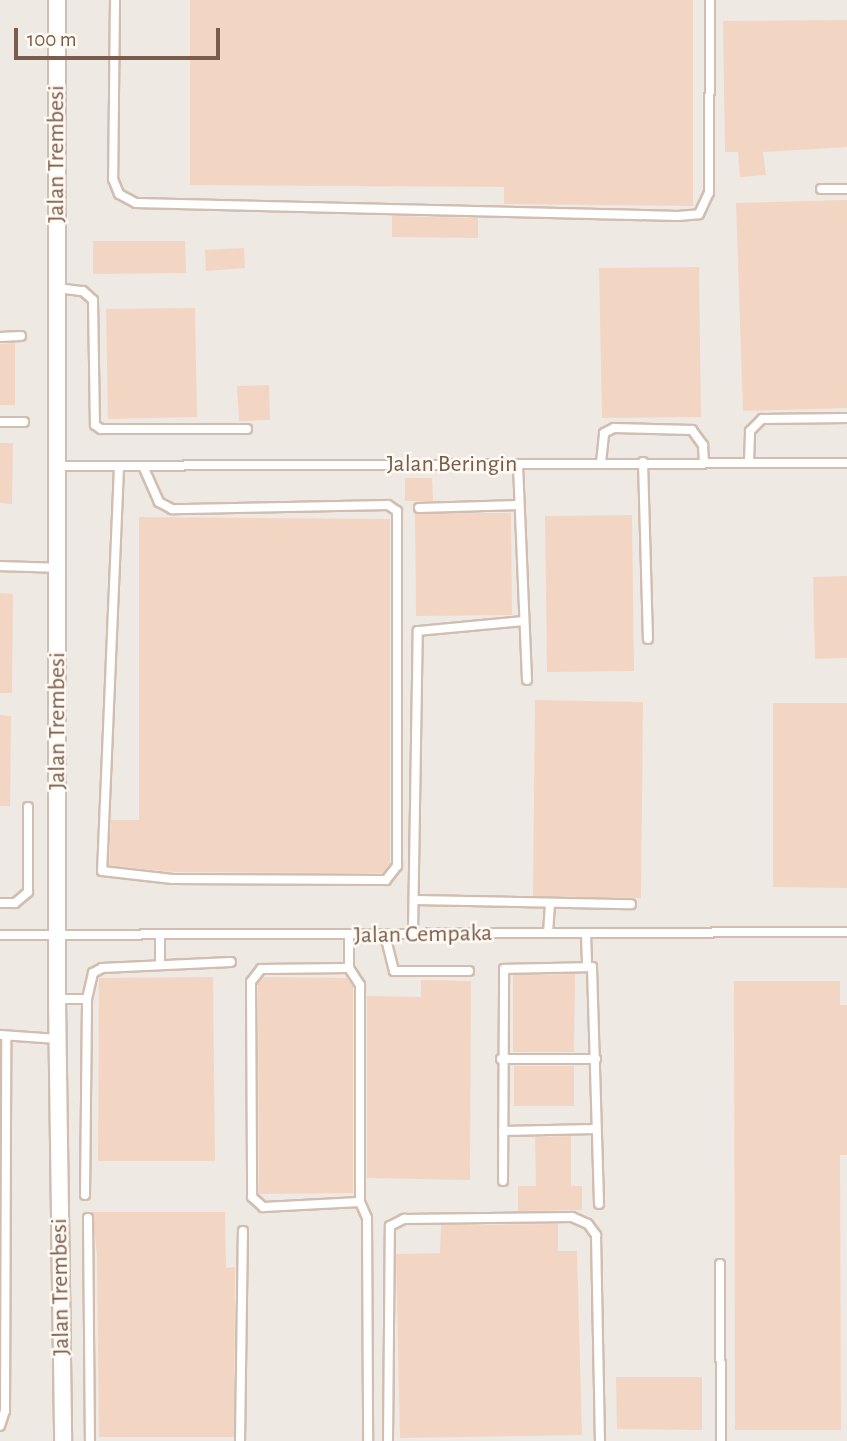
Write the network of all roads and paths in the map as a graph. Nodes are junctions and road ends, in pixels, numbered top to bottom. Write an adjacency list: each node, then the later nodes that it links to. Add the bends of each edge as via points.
1 (57, 0): 6 (street, Jalan Trembesi)
2 (115, 0): 3 (lane, via 113,179 119,194 136,203 678,216 699,214 709,193)
3 (710, 0)
4 (821, 189): 5 (lane)
5 (847, 189)
6 (57, 288): 12 (lane, via 83,291 93,300 95,425 101,429); 19 (street, Jalan Trembesi)
7 (0, 337): 8 (lane)
8 (21, 337)
9 (847, 418): 14 (lane, via 762,419 750,431)
10 (0, 422): 11 (lane)
11 (23, 422)
12 (247, 429)
13 (704, 462): 14 (lane, Jalan Beringin); 15 (lane, via 703,445 692,430 614,428 604,433); 16 (lane, Jalan Beringin)
14 (749, 462): 17 (lane, Jalan Beringin)
15 (601, 463): 16 (lane, Jalan Beringin); 18 (lane, Jalan Beringin)
16 (643, 463): 27 (lane)
17 (847, 463)
18 (518, 465): 20 (lane, Jalan Beringin); 22 (lane)
19 (57, 466): 21 (lane, Jalan Beringin); 25 (street, Jalan Trembesi)
20 (143, 466): 21 (lane, Jalan Beringin); 21 (lane, via 159,502 172,509 388,506 397,511 394,876 386,880 173,878 102,871)
21 (119, 467)
22 (519, 505): 23 (lane); 26 (lane)
23 (419, 508)
24 (0, 566): 25 (lane)
25 (59, 568): 37 (street, Jalan Trembesi)
26 (523, 621): 28 (lane); 30 (lane, via 418,631)
27 (648, 639)
28 (527, 680)
29 (27, 807): 31 (lane, via 28,892 15,903)
30 (415, 900): 32 (lane); 35 (lane)
31 (0, 903)
32 (550, 903): 33 (lane); 36 (lane)
33 (631, 904)
34 (847, 932): 38 (lane, Jalan Cempaka)
35 (413, 933): 36 (lane, Jalan Cempaka); 41 (lane, Jalan Cempaka)
36 (548, 933): 38 (lane, Jalan Cempaka)
37 (57, 934): 39 (lane, Jalan Cempaka); 40 (lane, Jalan Cempaka); 48 (street, Jalan Trembesi)
38 (586, 934): 45 (lane)
39 (0, 935)
40 (160, 935): 42 (lane, Jalan Cempaka); 44 (lane)
41 (385, 935): 42 (lane, Jalan Cempaka); 47 (lane, via 394,971)
42 (349, 937): 46 (lane)
43 (231, 962): 44 (lane)
44 (160, 964): 49 (lane, via 102,968 93,973)
45 (587, 967): 52 (lane, via 503,969); 53 (lane, via 594,971)
46 (349, 968): 58 (lane, via 360,985); 58 (lane, via 261,969 254,974 253,1197 264,1207)
47 (469, 971)
48 (57, 999): 49 (lane); 51 (street, Jalan Trembesi)
49 (87, 999): 57 (lane)
50 (3, 1036): 51 (lane); 63 (lane, via 5,1411)
51 (57, 1039): 64 (street, Jalan Trembesi)
52 (501, 1059): 53 (lane); 55 (lane)
53 (596, 1059): 54 (lane)
54 (596, 1129): 55 (lane); 59 (lane)
55 (503, 1131): 56 (lane)
56 (503, 1181)
57 (85, 1195)
58 (360, 1202): 67 (lane, via 368,1218)
59 (599, 1204)
60 (88, 1218): 65 (lane)
61 (243, 1231): 66 (lane)
62 (720, 1264): 70 (lane)
63 (0, 1426)
64 (63, 1441)
65 (90, 1441)
66 (240, 1441)
67 (368, 1441)
68 (388, 1441): 69 (lane, via 390,1226 404,1219 572,1217 596,1235)
69 (600, 1441)
70 (721, 1441)

